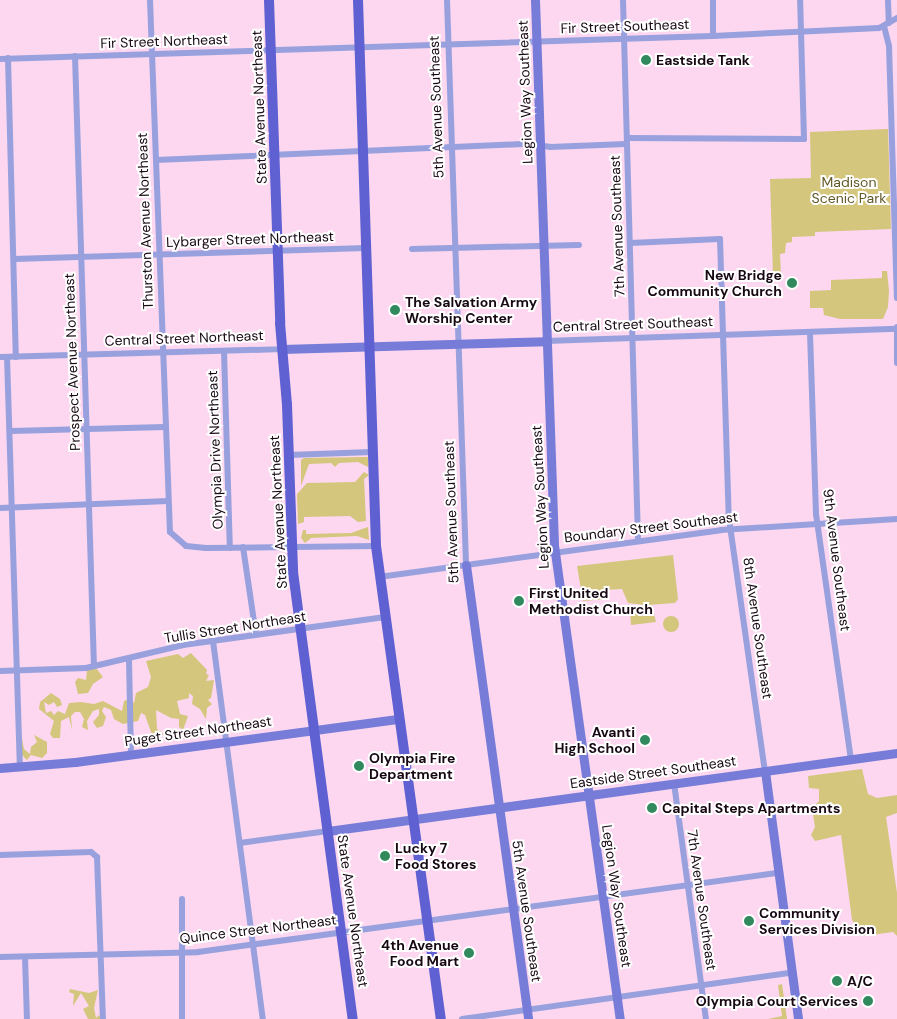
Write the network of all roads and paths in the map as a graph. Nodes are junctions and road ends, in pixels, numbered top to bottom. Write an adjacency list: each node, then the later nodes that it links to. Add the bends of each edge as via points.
1 (150, 0): 19 (street, Thurston Avenue Northeast)
2 (269, 0): 18 (main road, State Avenue Northeast)
3 (358, 0): 17 (main road)
4 (447, 0): 16 (street, 5th Avenue Southeast)
5 (535, 0): 15 (street, Legion Way Southeast)
6 (623, 0): 14 (street, 7th Avenue Southeast)
7 (713, 0): 13 (street)
8 (800, 0): 12 (street)
9 (888, 0): 11 (street)
10 (897, 18): 11 (street, Fir Street Southeast)
11 (887, 25): 12 (street, Fir Street Southeast); 29 (street)
12 (800, 32): 13 (street, Fir Street Southeast); 23 (street, via 804,139)
13 (713, 36): 14 (street, Fir Street Southeast)
14 (624, 39): 15 (street, Fir Street Southeast); 23 (street, 7th Avenue Southeast)
15 (536, 41): 16 (street, Fir Street Southeast); 24 (street, Legion Way Southeast)
16 (448, 44): 17 (street, Fir Street Southeast); 25 (street, 5th Avenue Southeast)
17 (359, 47): 18 (street, Fir Street Northeast); 26 (main road)
18 (271, 50): 19 (street, Fir Street Northeast); 27 (main road, State Avenue Northeast)
19 (152, 54): 20 (street, Fir Street Northeast); 28 (street, Thurston Avenue Northeast)
20 (75, 56): 21 (street, Fir Street Northeast); 38 (street, Prospect Avenue Northeast)
21 (8, 58): 22 (street, Fir Street Northeast); 39 (street)
22 (0, 59)
23 (627, 141): 24 (street, via 550,147); 30 (street, 7th Avenue Southeast)
24 (541, 144): 25 (street); 31 (street, Legion Way Southeast)
25 (452, 149): 26 (street); 33 (street, 5th Avenue Southeast)
26 (363, 152): 27 (street); 34 (main road)
27 (274, 155): 28 (street); 36 (main road, State Avenue Northeast)
28 (156, 160): 37 (street, Thurston Avenue Northeast)
29 (896, 231): 40 (street)
30 (630, 243): 43 (street, 8th Avenue Southeast, via 720,239); 44 (street, 7th Avenue Southeast)
31 (544, 244): 32 (street); 33 (street); 45 (street, Legion Way Southeast)
32 (579, 245)
33 (454, 246): 35 (street); 46 (street, 5th Avenue Southeast)
34 (366, 248): 36 (street, Lybarger Street Northeast); 47 (main road)
35 (412, 249)
36 (277, 251): 37 (street, Lybarger Street Northeast); 48 (main road, State Avenue Northeast)
37 (159, 254): 38 (street, Lybarger Street Northeast); 50 (street, Thurston Avenue Northeast)
38 (82, 257): 39 (street, Lybarger Street Northeast); 51 (street, Prospect Avenue Northeast)
39 (14, 259): 53 (street)
40 (897, 298)
41 (897, 328): 42 (street, Central Street Southeast); 54 (street)
42 (810, 332): 43 (street, Central Street Southeast); 65 (street, 9th Avenue Southeast)
43 (722, 335): 44 (street, Central Street Southeast); 66 (street, 8th Avenue Southeast)
44 (633, 338): 45 (street, Central Street Southeast); 67 (street, 7th Avenue Southeast)
45 (546, 340): 46 (street, Central Street Southeast); 72 (street, Legion Way Southeast)
46 (458, 343): 47 (street, Central Street Southeast); 73 (street, 5th Avenue Southeast)
47 (369, 345): 48 (street, Central Street Northeast); 58 (main road)
48 (282, 349): 49 (street, Central Street Northeast); 59 (main road, State Avenue Northeast)
49 (224, 351): 50 (street, Central Street Northeast); 71 (street, Olympia Drive Northeast)
50 (163, 353): 51 (street, Central Street Northeast); 55 (street, Thurston Avenue Northeast)
51 (85, 356): 53 (street, Central Street Northeast); 56 (street, Prospect Avenue Northeast)
52 (3, 357): 53 (street, Central Street Northeast); 57 (street)
53 (16, 357)
54 (897, 363)
55 (165, 426): 56 (street); 60 (street, Thurston Avenue Northeast)
56 (87, 429): 57 (street); 61 (street, Prospect Avenue Northeast)
57 (11, 430): 63 (street)
58 (372, 452): 59 (street); 69 (main road)
59 (289, 456): 68 (main road, State Avenue Northeast)
60 (168, 502): 61 (street); 71 (street, Thurston Avenue Northeast, via 170,532 181,543)
61 (88, 506): 63 (street); 80 (street, Prospect Avenue Northeast)
62 (0, 508): 63 (street)
63 (12, 508): 81 (street)
64 (897, 519): 65 (street, Boundary Street Southeast)
65 (818, 522): 66 (street, Boundary Street Southeast); 88 (street, 9th Avenue Southeast)
66 (730, 529): 67 (street, Boundary Street Southeast); 91 (street, 8th Avenue Southeast)
67 (638, 541): 72 (street, Boundary Street Southeast)
68 (292, 546): 69 (street); 70 (street); 76 (main road, State Avenue Northeast)
69 (376, 546): 74 (main road)
70 (243, 547): 71 (street); 77 (street)
71 (230, 548)
72 (555, 552): 73 (street, Boundary Street Southeast); 93 (street, Legion Way Southeast)
73 (466, 565): 74 (street, Boundary Street Southeast); 94 (street, 5th Avenue Southeast)
74 (379, 578): 75 (main road)
75 (385, 617): 76 (street, Tullis Street Northeast); 83 (main road)
76 (300, 628): 77 (street, Tullis Street Northeast); 84 (main road, State Avenue Northeast)
77 (256, 635): 78 (street, Tullis Street Northeast)
78 (213, 641): 79 (street, Tullis Street Northeast, via 183,645); 85 (street)
79 (129, 660): 80 (street, Tullis Street Northeast); 87 (street)
80 (94, 666): 81 (street, Tullis Street Northeast)
81 (17, 670): 82 (street, Tullis Street Northeast); 89 (street)
82 (0, 671)
83 (399, 719): 84 (street, Puget Street Northeast); 95 (main road)
84 (314, 730): 85 (street, Puget Street Northeast); 96 (main road, State Avenue Northeast)
85 (227, 741): 87 (street, Puget Street Northeast); 97 (street)
86 (897, 753): 88 (street, Eastside Street Southeast)
87 (131, 754): 89 (street, Puget Street Northeast)
88 (852, 759): 91 (street, Eastside Street Southeast)
89 (20, 767): 90 (street, Puget Street Northeast)
90 (0, 768)
91 (765, 771): 92 (street, Eastside Street Southeast); 99 (street, 8th Avenue Southeast)
92 (674, 784): 93 (street, Eastside Street Southeast); 100 (street, 7th Avenue Southeast)
93 (589, 795): 94 (street, Eastside Street Southeast); 101 (street, Legion Way Southeast)
94 (499, 807): 95 (street, Eastside Street Southeast); 103 (street, 5th Avenue Southeast)
95 (413, 819): 96 (street, Eastside Street Southeast); 104 (main road)
96 (328, 831): 97 (street); 105 (main road, State Avenue Northeast)
97 (240, 843): 106 (street)
98 (0, 854): 108 (street, via 95,854)
99 (777, 873): 100 (street, Quince Street Northeast); 111 (street, 8th Avenue Southeast)
100 (687, 885): 101 (street, Quince Street Northeast); 112 (street, 7th Avenue Southeast)
101 (603, 897): 103 (street, Quince Street Northeast); 113 (street, Legion Way Southeast)
102 (182, 899): 107 (street)
103 (512, 908): 104 (street, Quince Street Northeast); 114 (street, 5th Avenue Southeast)
104 (427, 921): 105 (street, Quince Street Northeast); 120 (main road)
105 (342, 932): 106 (street, Quince Street Northeast); 119 (main road, State Avenue Northeast)
106 (253, 944): 107 (street, Quince Street Northeast); 118 (street)
107 (182, 952): 108 (street, Quince Street Northeast); 117 (street)
108 (101, 954): 110 (street, Quince Street Northeast); 116 (street)
109 (0, 957): 110 (street, Quince Street Northeast)
110 (25, 957): 115 (street)
111 (792, 973): 112 (street); 124 (street, 8th Avenue Southeast)
112 (701, 985): 113 (street); 123 (street, 7th Avenue Southeast)
113 (617, 997): 114 (street); 122 (street, Legion Way Southeast)
114 (527, 1015): 121 (street)
115 (27, 1019)
116 (103, 1019)
117 (182, 1019)
118 (263, 1019)
119 (353, 1019)
120 (441, 1019)
121 (462, 1019)
122 (620, 1019)
123 (706, 1019)
124 (798, 1019)

